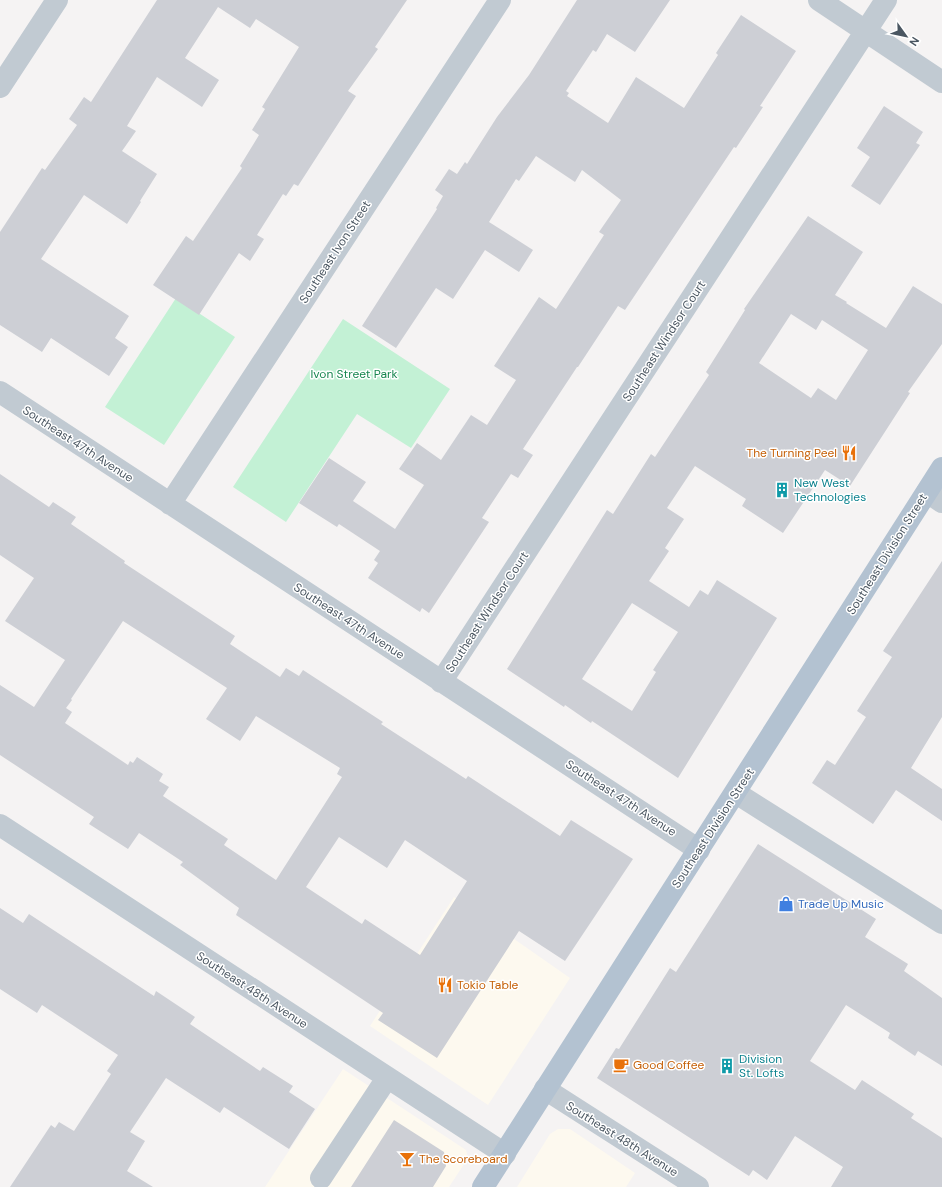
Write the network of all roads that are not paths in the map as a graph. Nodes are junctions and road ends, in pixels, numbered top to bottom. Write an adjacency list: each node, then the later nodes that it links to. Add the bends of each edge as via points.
1 (57, 0): 7 (street)
2 (500, 0): 11 (street, Southeast Ivon Street)
3 (818, 0): 5 (street)
4 (886, 0): 5 (street, Southeast Windsor Court)
5 (865, 32): 6 (street); 12 (street, Southeast Windsor Court)
6 (942, 82)
7 (0, 87)
8 (0, 392): 11 (street, Southeast 47th Avenue)
9 (942, 468): 10 (main road, Southeast Division Street)
10 (934, 497): 13 (main road, Southeast Division Street)
11 (170, 504): 12 (street, Southeast 47th Avenue)
12 (441, 682): 15 (street, Southeast 47th Avenue)
13 (736, 793): 15 (main road, Southeast Division Street); 16 (street)
14 (0, 825): 17 (street, Southeast 48th Avenue)
15 (699, 850): 18 (main road, Southeast Division Street)
16 (942, 923)
17 (387, 1078): 19 (street, Southeast 48th Avenue); 20 (street)
18 (545, 1090): 19 (main road, Southeast Division Street); 22 (street, Southeast 48th Avenue)
19 (505, 1154): 21 (main road, Southeast Division Street)
20 (321, 1178)
21 (486, 1186)
22 (698, 1187)

